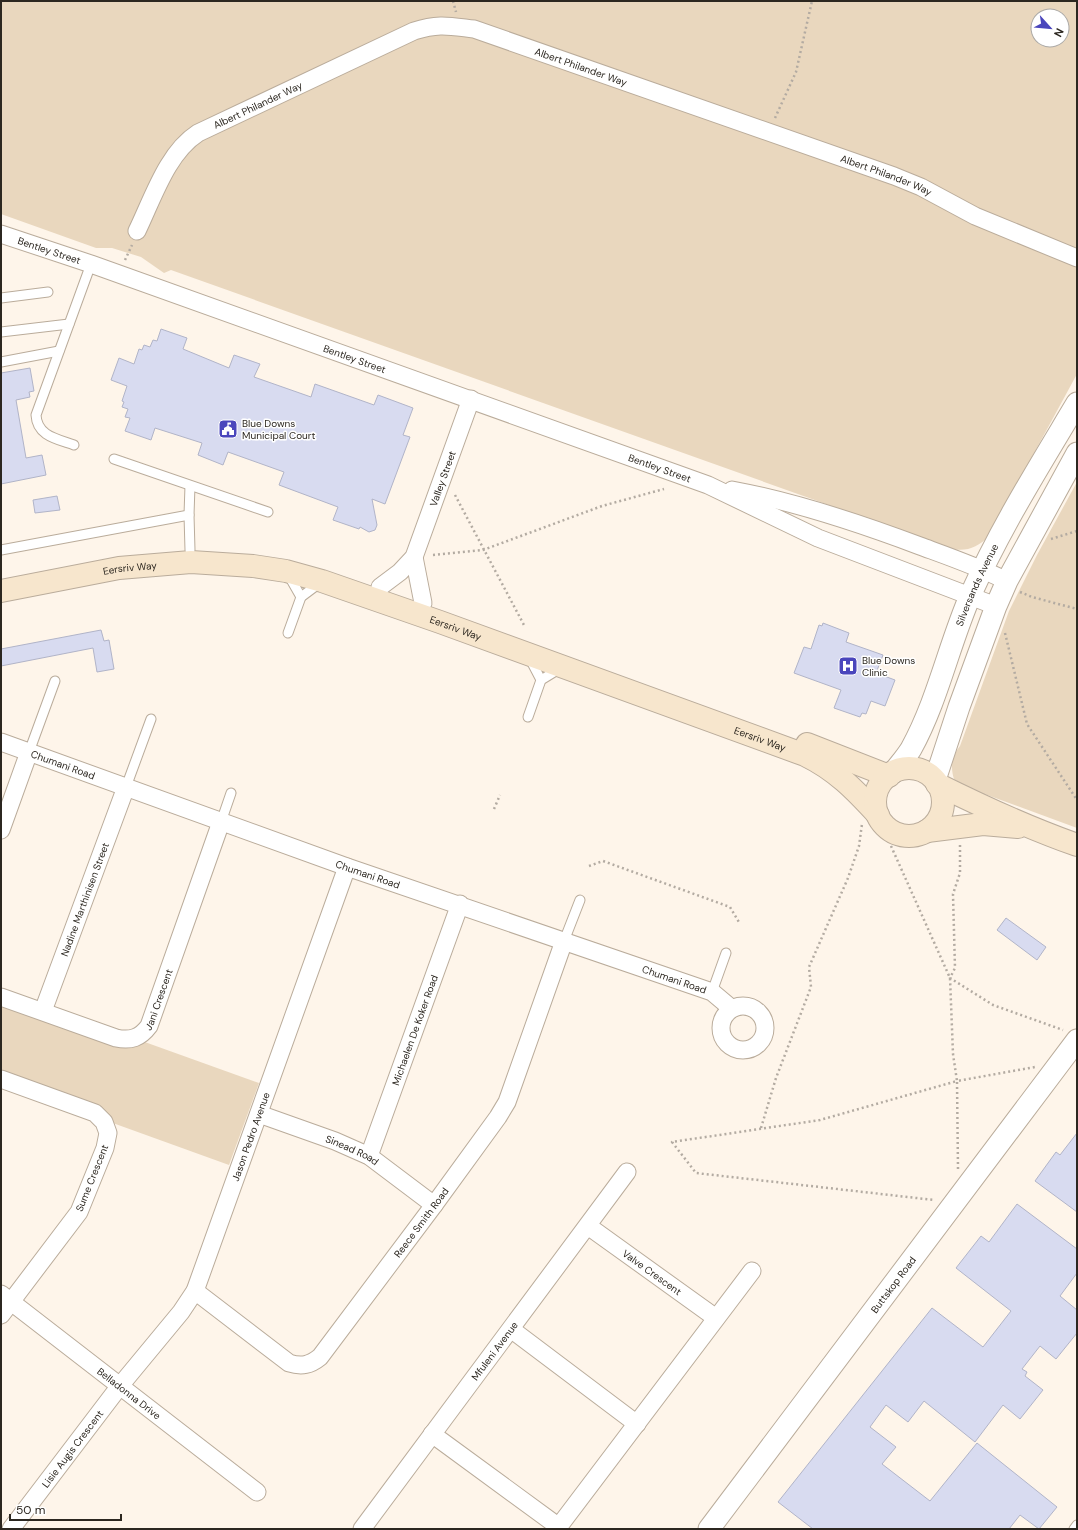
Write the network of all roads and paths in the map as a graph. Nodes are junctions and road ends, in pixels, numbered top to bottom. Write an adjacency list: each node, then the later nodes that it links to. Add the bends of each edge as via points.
1 (812, 1): 2 (path, via 796,72)
2 (769, 132): 3 (street, Albert Philander Way, via 474,29 445,24 428,26 188,139 172,158); 5 (street, Albert Philander Way, via 921,187 981,219)
3 (137, 231): 7 (path)
4 (1, 234): 6 (street, Bentley Street)
5 (1077, 258)
6 (91, 264): 7 (street, Bentley Street); 10 (lane)
7 (120, 274): 14 (street, Bentley Street)
8 (48, 292): 9 (lane)
9 (1, 298)
10 (69, 324): 11 (lane); 12 (lane)
11 (1, 332)
12 (59, 351): 13 (lane); 16 (lane, via 37,409 36,421 44,434)
13 (1, 362)
14 (471, 399): 19 (street, Bentley Street); 33 (street, Valley Street)
15 (1077, 403): 34 (street, Silversands Avenue, via 1013,510)
16 (74, 445)
17 (1077, 453): 38 (street)
18 (114, 459): 20 (lane)
19 (708, 485): 24 (street, Bentley Street); 27 (street, Bentley Street)
20 (190, 486): 23 (lane); 25 (lane)
21 (664, 489): 31 (path, via 602,506)
22 (455, 495): 31 (path)
23 (268, 512)
24 (826, 514): 27 (street); 34 (street, Bentley Street, via 874,528)
25 (189, 515): 29 (lane); 30 (lane)
26 (1077, 531): 28 (path)
27 (818, 538): 41 (street, Bentley Street)
28 (1048, 540)
29 (1, 550)
30 (190, 550): 36 (main road, Eersriv Way, via 121,556); 39 (main road, Eersriv Way, via 286,560 312,565)
31 (483, 550): 32 (path); 46 (path)
32 (433, 555)
33 (414, 557): 39 (street, Valley Street, via 400,572); 43 (street)
34 (983, 569): 38 (street, Bentley Street); 41 (street, Silversands Avenue)
35 (286, 571): 37 (main road, Eersriv Way); 40 (main road, Eersriv Way, via 191,562 119,568); 42 (lane)
36 (1, 579)
37 (322, 581): 42 (lane); 49 (main road, Eersriv Way)
38 (1012, 585): 44 (street); 45 (path, via 1032,597)
39 (380, 586): 43 (main road, Eersriv Way)
40 (1, 591)
41 (971, 595): 44 (street, Bentley Street); 57 (street, Silversands Avenue, via 915,740)
42 (301, 597): 48 (lane)
43 (423, 603): 57 (main road, Eersriv Way, via 622,674)
44 (996, 606): 58 (street, via 956,714)
45 (1077, 609)
46 (525, 626)
47 (1004, 628): 62 (path, via 1027,724)
48 (288, 633)
49 (527, 654): 50 (main road, Eersriv Way); 51 (lane)
50 (562, 667): 51 (lane); 64 (main road, Eersriv Way, via 820,762 850,784)
51 (541, 680): 53 (lane)
52 (55, 681): 56 (lane)
53 (528, 717)
54 (151, 719): 59 (lane)
55 (1, 742): 56 (street, Chumani Road)
56 (29, 752): 59 (street, Chumani Road); 67 (street)
57 (891, 775): 58 (main road, via 902,770 917,770); 64 (main road, via 882,783)
58 (936, 782): 66 (main road); 68 (main road, via 942,794 942,810 935,824)
59 (126, 787): 65 (street, Chumani Road); 83 (street, Nadine Marthinisen Street)
60 (231, 793): 65 (lane)
61 (500, 795): 63 (path)
62 (1077, 800)
63 (494, 809)
64 (870, 816): 68 (main road, via 899,835 912,836); 89 (path, via 848,878 809,967 811,987 776,1078)
65 (221, 822): 73 (street, Chumani Road); 83 (street, Jani Crescent, via 149,1026 144,1032 136,1038 116,1038)
66 (1027, 827): 68 (main road, via 983,824); 70 (main road)
67 (1, 830)
68 (927, 831)
69 (960, 840): 79 (path, via 960,873 953,894 955,968)
70 (1077, 845)
71 (891, 846): 79 (path)
72 (589, 866): 76 (path, via 603,861 730,907)
73 (347, 867): 75 (street, Chumani Road); 88 (street, Jason Pedro Avenue)
74 (580, 900): 77 (lane)
75 (460, 904): 77 (street, Chumani Road); 90 (street, Michaelen De Koker Road)
76 (740, 924)
77 (564, 941): 80 (street, Chumani Road); 94 (street, Reece Smith Road, via 507,1102)
78 (726, 953): 80 (lane)
79 (950, 978): 84 (path, via 993,1005); 87 (path, via 953,1054)
80 (712, 992): 82 (street, Chumani Road)
81 (1, 997): 83 (street, Jani Crescent)
82 (731, 1008)
83 (43, 1011)
84 (1073, 1036): 109 (street, Buttskop Road)
85 (1038, 1066): 87 (path)
86 (1, 1080): 98 (street, Sume Crescent, via 95,1113 104,1122 108,1134 106,1148 79,1212)
87 (957, 1081): 89 (path, via 820,1120); 92 (path)
88 (259, 1114): 90 (street, Sinead Road); 97 (street, Jason Pedro Avenue)
89 (761, 1128): 93 (path, via 672,1142 696,1173)
90 (370, 1156): 94 (street, Sinead Road)
91 (627, 1172): 95 (street, Mfuleni Avenue)
92 (958, 1172)
93 (936, 1200)
94 (434, 1205): 97 (street, Reece Smith Road, via 320,1357 306,1365 285,1360)
95 (588, 1226): 99 (street, Valve Crescent); 100 (street, Mfuleni Avenue)
96 (752, 1271): 99 (street)
97 (195, 1291): 101 (street, Jason Pedro Avenue, via 181,1312)
98 (4, 1303): 101 (street, Belladonna Drive)
99 (716, 1318): 102 (street)
100 (511, 1329): 102 (street); 103 (street, Mfuleni Avenue)
101 (119, 1387): 104 (street, Belladonna Drive); 107 (street, Lisie Augis Crescent)
102 (637, 1424): 106 (street)
103 (432, 1434): 106 (street); 108 (street, Mfuleni Avenue)
104 (257, 1492)
105 (1077, 1525): 110 (lane)
106 (558, 1528)
107 (11, 1529)
108 (362, 1529)
109 (709, 1529)
110 (1074, 1529)

